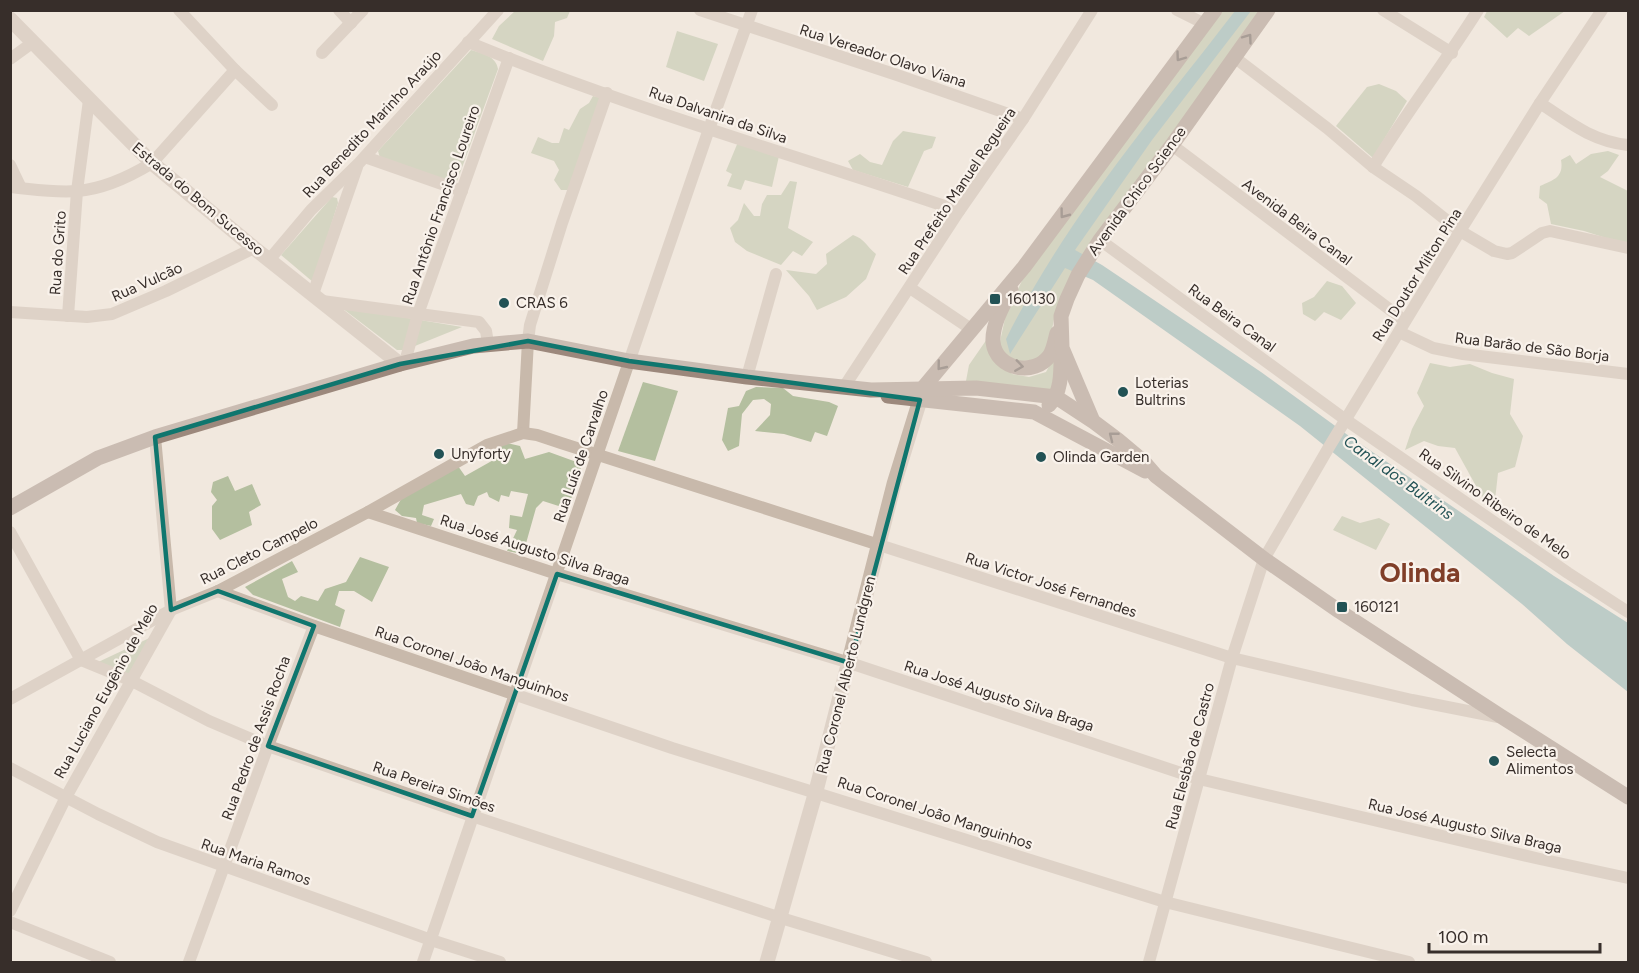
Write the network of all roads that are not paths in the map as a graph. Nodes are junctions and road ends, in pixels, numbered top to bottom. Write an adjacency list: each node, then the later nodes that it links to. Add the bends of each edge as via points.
1 (179, 10): 25 (street)
2 (339, 10): 15 (street)
3 (363, 10): 15 (street)
4 (498, 10): 18 (street, Rua Benedito Marinho Araújo)
5 (700, 10): 17 (street, Rua Vereador Olavo Viana)
6 (752, 10): 17 (street, Rua Luís de Carvalho)
7 (1177, 10): 16 (street)
8 (1215, 10): 16 (main road)
9 (1268, 10): 22 (main road, Avenida Chico Science, one-way to 9)
10 (1383, 10): 20 (street)
11 (1478, 10): 20 (street)
12 (1602, 10): 28 (street, Rua Doutor Milton Pina)
13 (1087, 12): 30 (street, Rua Prefeito Manuel Regueira)
14 (10, 19): 19 (street, Estrada do Bom Sucesso)
15 (351, 23): 21 (street)
16 (1204, 24): 47 (main road, one-way to 47)
17 (746, 27): 30 (street, Rua Vereador Olavo Viana); 31 (street, Rua Luís de Carvalho)
18 (468, 42): 23 (street, Rua Dalvanira da Silva); 34 (street, Rua Benedito Marinho Araújo)
19 (32, 43): 24 (street); 27 (street, Estrada do Bom Sucesso)
20 (1452, 52): 37 (street, via 1400,123)
21 (322, 53)
22 (1233, 57): 32 (main road, Avenida Chico Science); 37 (street)
23 (509, 58): 26 (street, Rua Dalvanira da Silva); 40 (street, Rua Antônio Francisco Loureiro)
24 (10, 59)
25 (235, 70): 29 (street); 35 (street)
26 (607, 93): 31 (street, Rua Dalvanira da Silva); 57 (street, via 562,223)
27 (88, 100): 35 (street, Estrada do Bom Sucesso); 39 (street, Rua do Grito)
28 (1540, 103): 33 (street, via 1587,134); 42 (street, Rua Doutor Milton Pina)
29 (272, 105)
30 (1023, 119): 41 (street, Rua Prefeito Manuel Regueira)
31 (709, 129): 41 (street, Rua Dalvanira da Silva); 60 (street, Rua Luís de Carvalho)
32 (1172, 145): 43 (main road, Avenida Chico Science); 55 (street, Avenida Beira Canal)
33 (1629, 146)
34 (362, 160): 40 (street); 46 (street, Rua Benedito Marinho Araújo, via 311,210); 50 (street)
35 (152, 164): 39 (street, via 110,184); 44 (street, Estrada do Bom Sucesso)
36 (10, 165): 38 (street)
37 (1374, 167): 42 (street)
38 (16, 188): 39 (street)
39 (77, 191): 53 (street, Rua do Grito)
40 (462, 191): 52 (street, Rua Antônio Francisco Loureiro)
41 (959, 212): 49 (street, Rua Prefeito Manuel Regueira)
42 (1460, 231): 45 (street, via 1494,251 1507,254 1548,231); 55 (street, Rua Doutor Milton Pina)
43 (1100, 240): 54 (main road, Avenida Chico Science, via 1078,275); 69 (street, Rua Beira Canal)
44 (254, 248): 46 (street, Estrada do Bom Sucesso); 53 (street, Rua Vulcão, via 119,312)
45 (1629, 248)
46 (269, 260): 50 (street, Estrada do Bom Sucesso)
47 (1024, 267): 54 (main road, one-way to 54, via 998,317 993,336 998,354 1021,369 1045,360 1052,350); 56 (main road)
48 (776, 274): 63 (street)
49 (910, 288): 56 (street); 64 (street, Rua Prefeito Manuel Regueira)
50 (318, 298): 52 (street); 61 (street, Estrada do Bom Sucesso)
51 (10, 312): 53 (street, Rua Vulcão)
52 (418, 314): 58 (street, via 479,322); 61 (street, Rua Antônio Francisco Loureiro)
53 (68, 316)
54 (1061, 316): 59 (main road, Avenida Chico Science)
55 (1402, 327): 62 (street, Rua Barão de São Borja, via 1433,348); 69 (street, Rua Doutor Milton Pina)
56 (971, 329): 65 (main road, one-way to 65)
57 (528, 341): 58 (main road); 60 (main road); 70 (street)
58 (488, 343): 61 (main road)
59 (1062, 348): 66 (main road); 68 (main road, Avenida Chico Science)
60 (629, 361): 63 (main road); 72 (street, Rua Luís de Carvalho)
61 (402, 363): 71 (main road)
62 (1629, 374)
63 (747, 377): 64 (main road)
64 (844, 387): 65 (main road)
65 (922, 394): 66 (main road, via 976,388); 67 (main road); 77 (street, Rua Coronel Alberto Lundgren)
66 (1056, 397): 67 (main road); 68 (main road)
67 (1034, 412): 73 (main road)
68 (1094, 422): 73 (main road, one-way to 68, via 1130,449)
69 (1344, 422): 78 (street, Rua Doutor Milton Pina); 82 (street, Rua Silvino Ribeiro de Melo)
70 (523, 433): 72 (street); 75 (street, Rua Cleto Campelo, via 487,445)
71 (155, 437): 74 (main road, via 98,458); 81 (street, Rua Luciano Eugênio de Melo)
72 (597, 455): 77 (street, Rua Victor José Fernandes); 79 (street, Rua Luís de Carvalho)
73 (1156, 476): 78 (main road)
74 (10, 508)
75 (368, 512): 79 (street, Rua José Augusto Silva Braga); 80 (street, Rua Cleto Campelo)
76 (10, 532): 85 (street)
77 (878, 546): 84 (street, Rua Victor José Fernandes); 86 (street, Rua Coronel Alberto Lundgren)
78 (1264, 559): 84 (street, Rua Elesbão de Castro); 90 (main road)
79 (557, 574): 86 (street, Rua José Augusto Silva Braga); 88 (street, Rua Luís de Carvalho)
80 (218, 591): 81 (street, Rua Cleto Campelo); 83 (street, Rua Coronel João Manguinhos)
81 (171, 610): 85 (street, Rua Cleto Campelo); 87 (street, Rua Luciano Eugênio de Melo)
82 (1629, 612)
83 (314, 626): 88 (street, Rua Coronel João Manguinhos); 91 (street, Rua Pedro de Assis Rocha)
84 (1232, 658): 90 (street, Rua Victor José Fernandes); 93 (street, Rua Elesbão de Castro)
85 (81, 660): 87 (street, Rua Pereira Simões); 89 (street, Rua Cleto Campelo)
86 (850, 663): 93 (street, Rua José Augusto Silva Braga); 94 (street, Rua Coronel Alberto Lundgren)
87 (132, 681): 91 (street, Rua Pereira Simões); 95 (street, Rua Luciano Eugênio de Melo)
88 (514, 693): 94 (street, Rua Coronel João Manguinhos, via 672,748); 97 (street, Rua Luís de Carvalho)
89 (10, 699)
90 (1502, 717): 96 (main road)
91 (268, 746): 97 (street, Rua Pereira Simões); 98 (street, Rua Pedro de Assis Rocha)
92 (10, 768): 95 (street, Rua Maria Ramos)
93 (1199, 779): 99 (street, Rua José Augusto Silva Braga); 100 (street, Rua Elesbão de Castro)
94 (816, 791): 100 (street, Rua Coronel João Manguinhos); 102 (street, Rua Coronel Alberto Lundgren)
95 (66, 797): 98 (street, Rua Maria Ramos, via 157,842); 101 (street, Rua Luciano Eugênio de Melo)
96 (1629, 797)
97 (472, 816): 102 (street, Rua Pereira Simões); 104 (street, Rua Luís de Carvalho)
98 (226, 866): 104 (street, Rua Maria Ramos); 107 (street, Rua Pedro de Assis Rocha)
99 (1629, 878)
100 (1165, 902): 112 (street, Rua Elesbão de Castro); 113 (street, Rua Coronel João Manguinhos)
101 (10, 911)
102 (781, 918): 105 (street, Rua Pereira Simões); 110 (street, Rua Coronel Alberto Lundgren)
103 (10, 922): 106 (street)
104 (431, 940): 108 (street, Rua Luís de Carvalho); 109 (street, Rua Maria Ramos)
105 (898, 958): 111 (street, Rua Pereira Simões)
106 (110, 963)
107 (189, 963)
108 (423, 963)
109 (500, 963)
110 (767, 963)
111 (926, 963)
112 (1149, 963)
113 (1409, 963)

